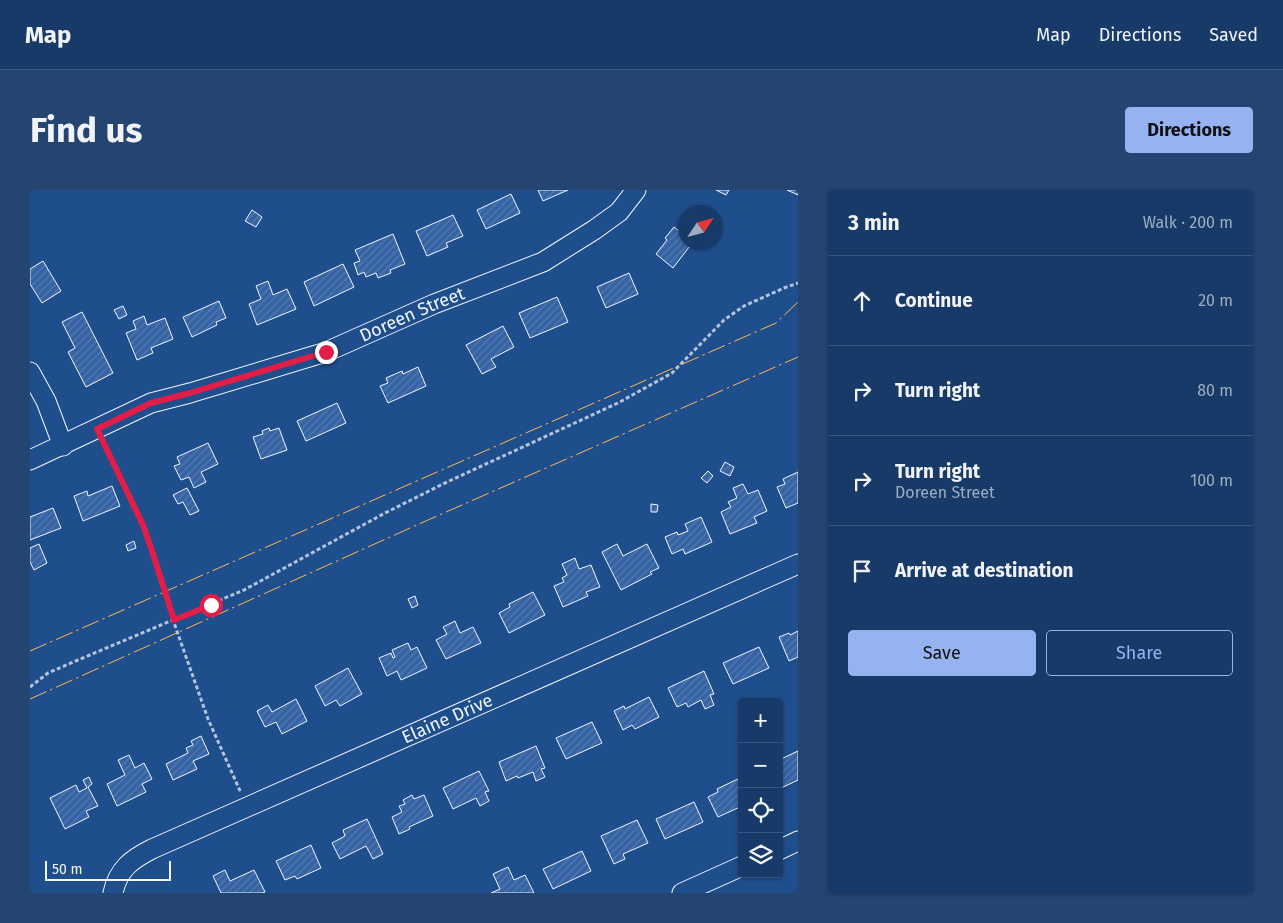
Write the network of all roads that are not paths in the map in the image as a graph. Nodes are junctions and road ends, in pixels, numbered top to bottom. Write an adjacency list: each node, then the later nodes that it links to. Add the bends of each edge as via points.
1 (636, 190): 3 (street, Doreen Street, via 619,212 543,262 434,304 326,352 151,403)
2 (30, 372): 3 (street, via 46,401)
3 (62, 446): 4 (street, Doreen Street)
4 (30, 460)
5 (798, 564): 9 (street, Elaine Drive, via 138,856 119,875)
6 (798, 841): 7 (street)
7 (783, 848)
8 (738, 868): 10 (street)
9 (113, 893)
10 (682, 893)

